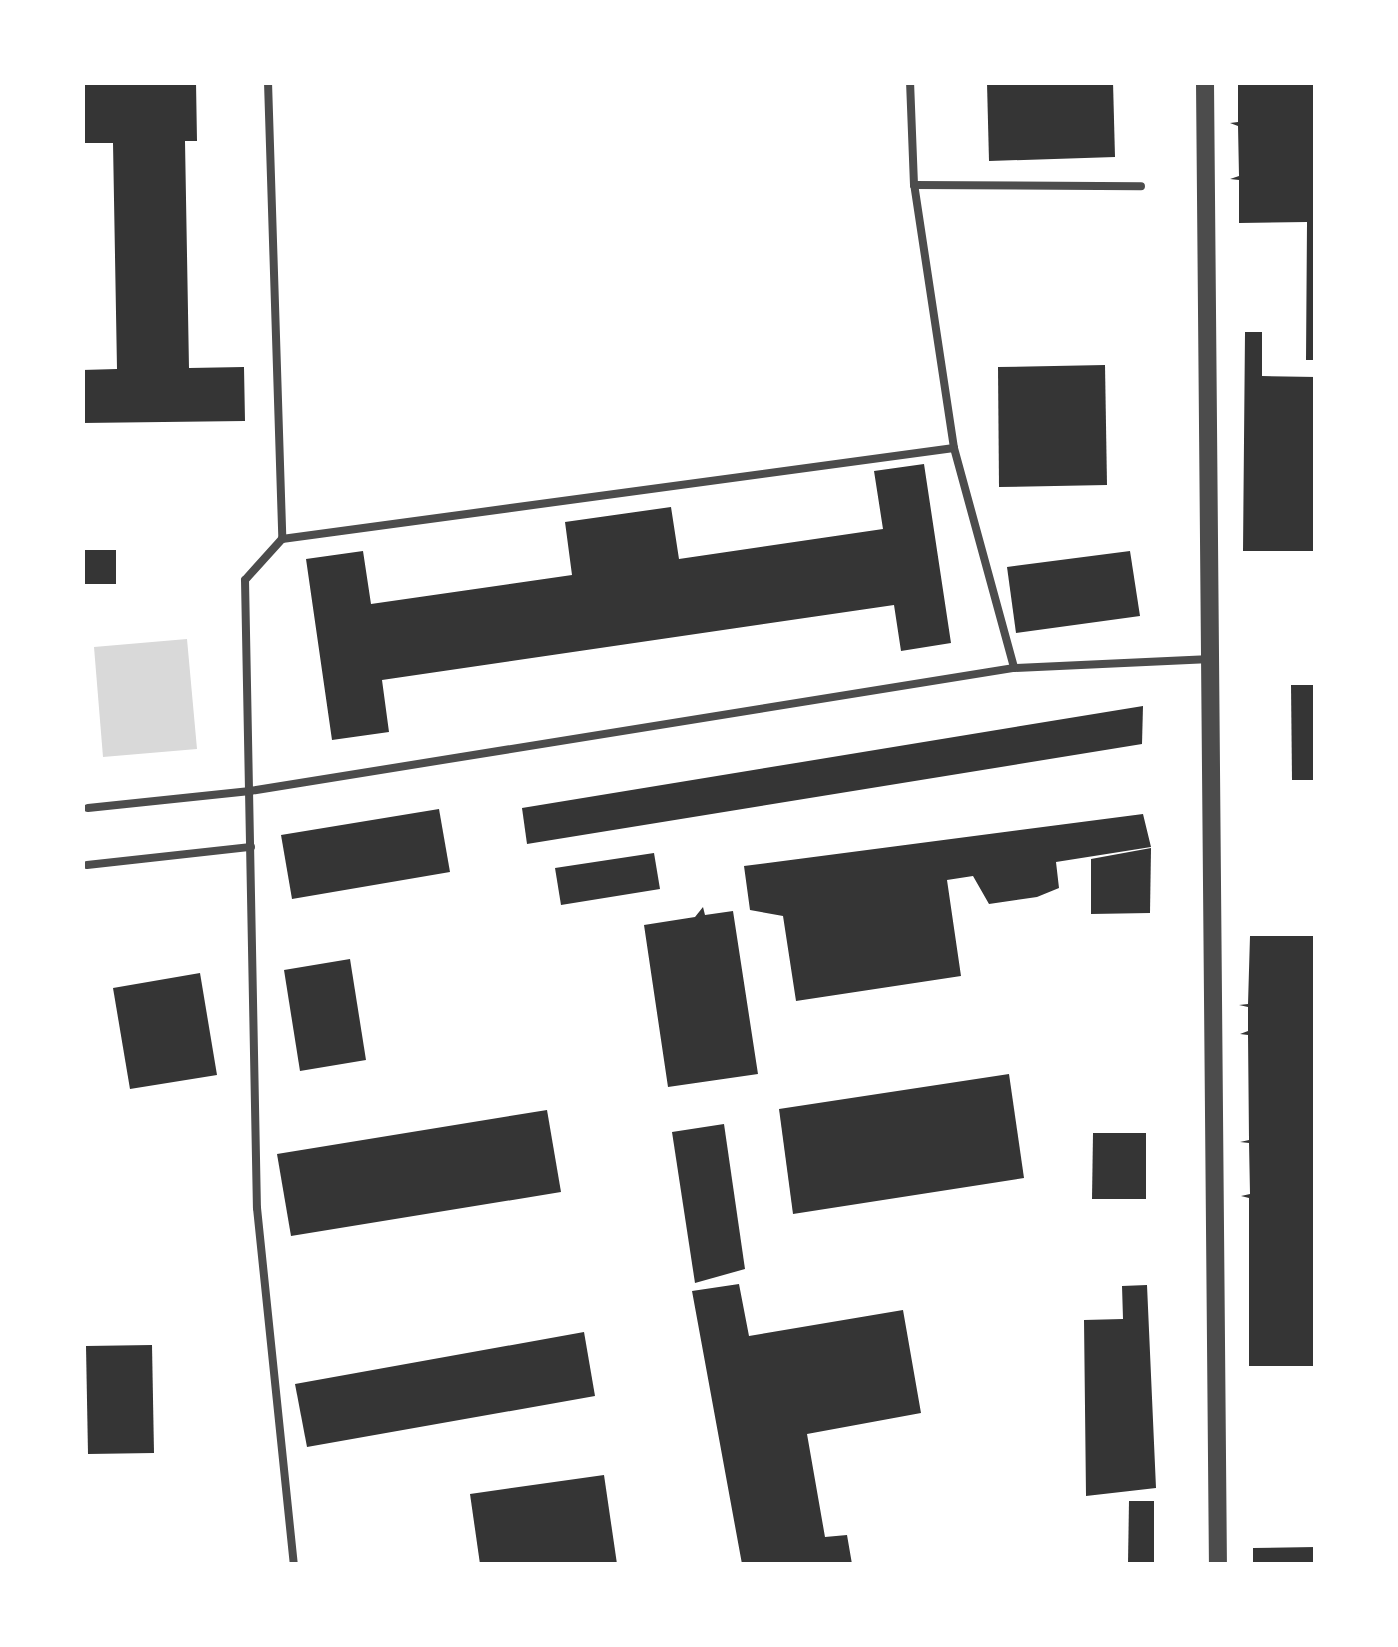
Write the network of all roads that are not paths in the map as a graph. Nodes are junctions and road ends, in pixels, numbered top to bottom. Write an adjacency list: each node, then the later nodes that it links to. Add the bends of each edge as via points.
1 (268, 82): 7 (lane)
2 (910, 82): 4 (lane)
3 (1205, 82): 8 (street)
4 (914, 184): 5 (lane); 6 (lane)
5 (1141, 186)
6 (954, 448): 7 (lane); 9 (lane)
7 (282, 539): 10 (lane, via 245,580)
8 (1210, 659): 9 (lane); 15 (street)
9 (1014, 668): 10 (lane)
10 (250, 791): 11 (lane); 12 (lane)
11 (88, 808)
12 (251, 847): 13 (lane); 14 (lane, via 257,1208)
13 (87, 865)
14 (294, 1564)
15 (1218, 1564)

